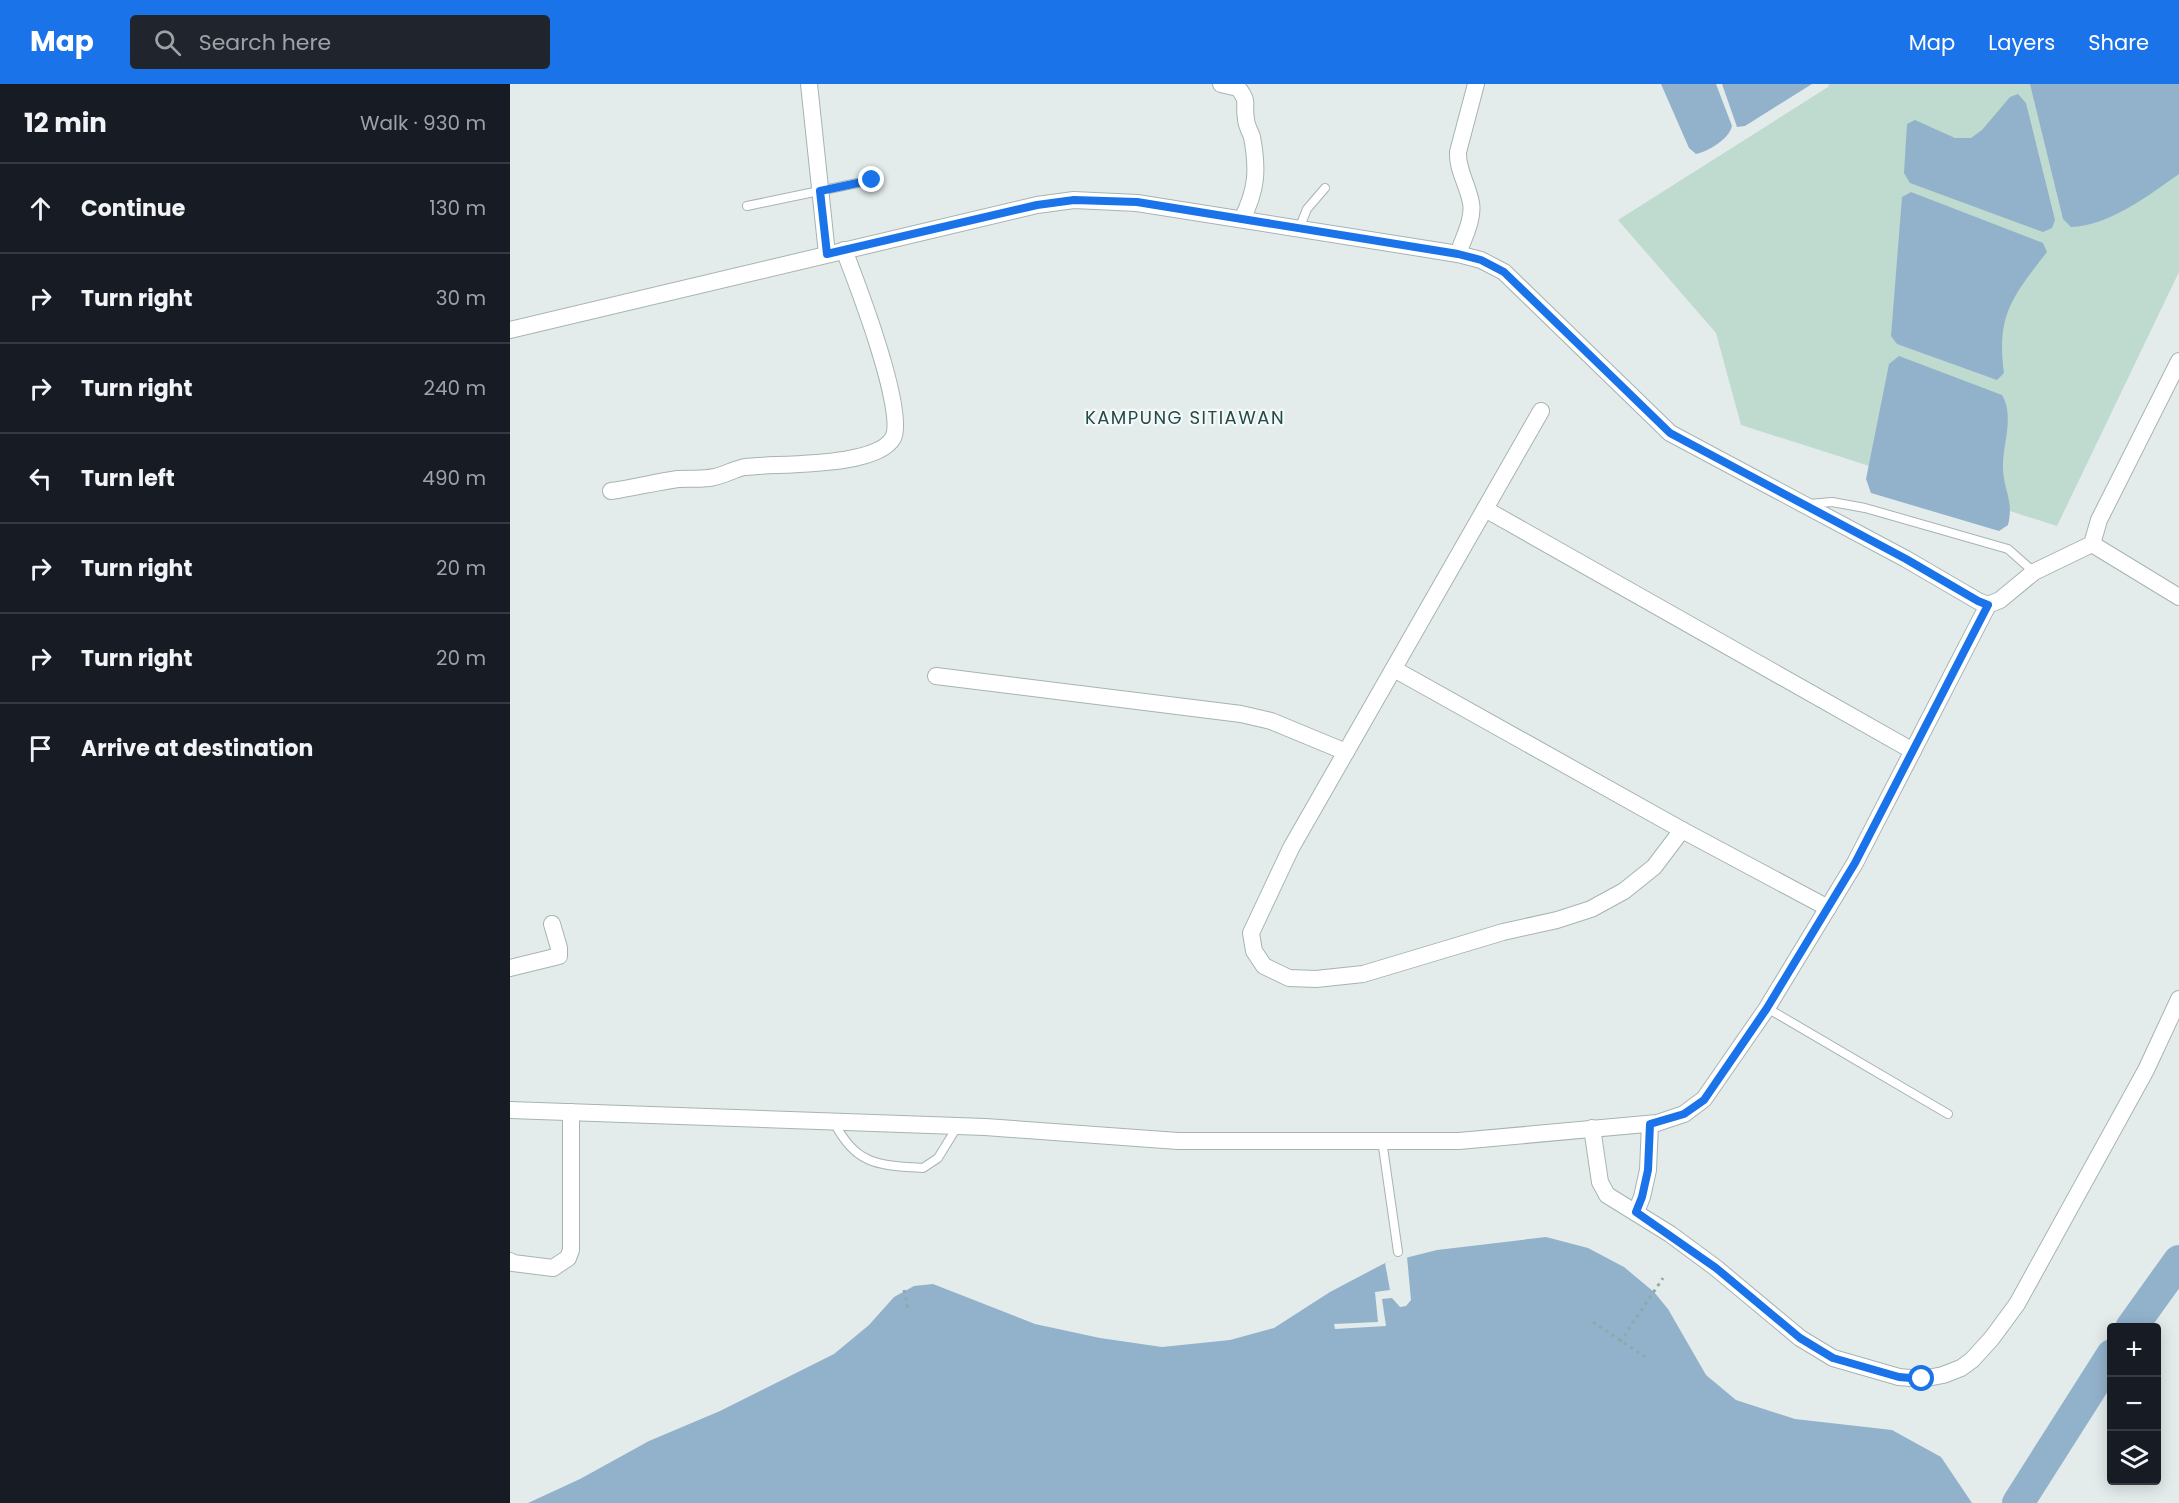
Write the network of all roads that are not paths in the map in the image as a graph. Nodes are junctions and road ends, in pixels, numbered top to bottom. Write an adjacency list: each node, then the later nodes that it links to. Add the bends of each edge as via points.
1 (809, 84): 6 (street)
2 (1221, 84): 8 (street, via 1238,88 1247,104 1245,118 1256,175 1252,199)
3 (1476, 84): 12 (street, via 1458,152 1472,205)
4 (872, 180): 6 (lane)
5 (1325, 188): 9 (lane, via 1306,209)
6 (820, 191): 7 (lane); 11 (street)
7 (747, 206)
8 (1242, 219): 9 (street); 10 (street, via 1137,202 1074,200)
9 (1299, 229): 12 (street)
10 (844, 250): 11 (street); 16 (street, via 892,400 893,439 876,452 851,459 744,467 713,477)
11 (827, 254): 13 (street)
12 (1458, 254): 17 (street, via 1504,272 1670,433)
13 (510, 330)
14 (2179, 361): 19 (street, via 2099,520)
15 (1541, 411): 18 (street)
16 (611, 491)
17 (1802, 505): 20 (lane, via 1832,502 1866,508 2008,549); 22 (street)
18 (1485, 509): 23 (street); 25 (street)
19 (2092, 544): 20 (street); 21 (street)
20 (2034, 572): 22 (street)
21 (2179, 597)
22 (1988, 605): 25 (street)
23 (1394, 669): 26 (street); 27 (street)
24 (936, 676): 26 (street, via 1241,714 1271,721)
25 (1913, 751): 28 (street)
26 (1346, 752): 27 (street, via 1291,848 1251,933 1254,951 1264,966 1289,978 1363,974 1591,909 1624,891 1654,867)
27 (1682, 830): 28 (street)
28 (1828, 908): 32 (street)
29 (552, 924): 30 (street, via 559,956)
30 (510, 968)
31 (2179, 999): 41 (street, via 2146,1070 2017,1304 1982,1351 1961,1368 1922,1379 1899,1377 1833,1358 1800,1338 1716,1268)
32 (1767, 1008): 35 (lane); 37 (street, via 1704,1100 1684,1114)
33 (510, 1110): 34 (street)
34 (571, 1112): 36 (street); 43 (street, via 568,1258 553,1268)
35 (1948, 1114)
36 (834, 1122): 38 (street); 38 (lane, via 853,1150 869,1161 923,1168 938,1158)
37 (1650, 1124): 39 (street); 41 (street, via 1648,1170)
38 (958, 1126): 40 (street, via 1178,1141)
39 (1593, 1128): 40 (street, via 1459,1141); 41 (street, via 1600,1182 1607,1195)
40 (1382, 1140): 42 (lane)
41 (1636, 1212)
42 (1398, 1252)
43 (510, 1261)

